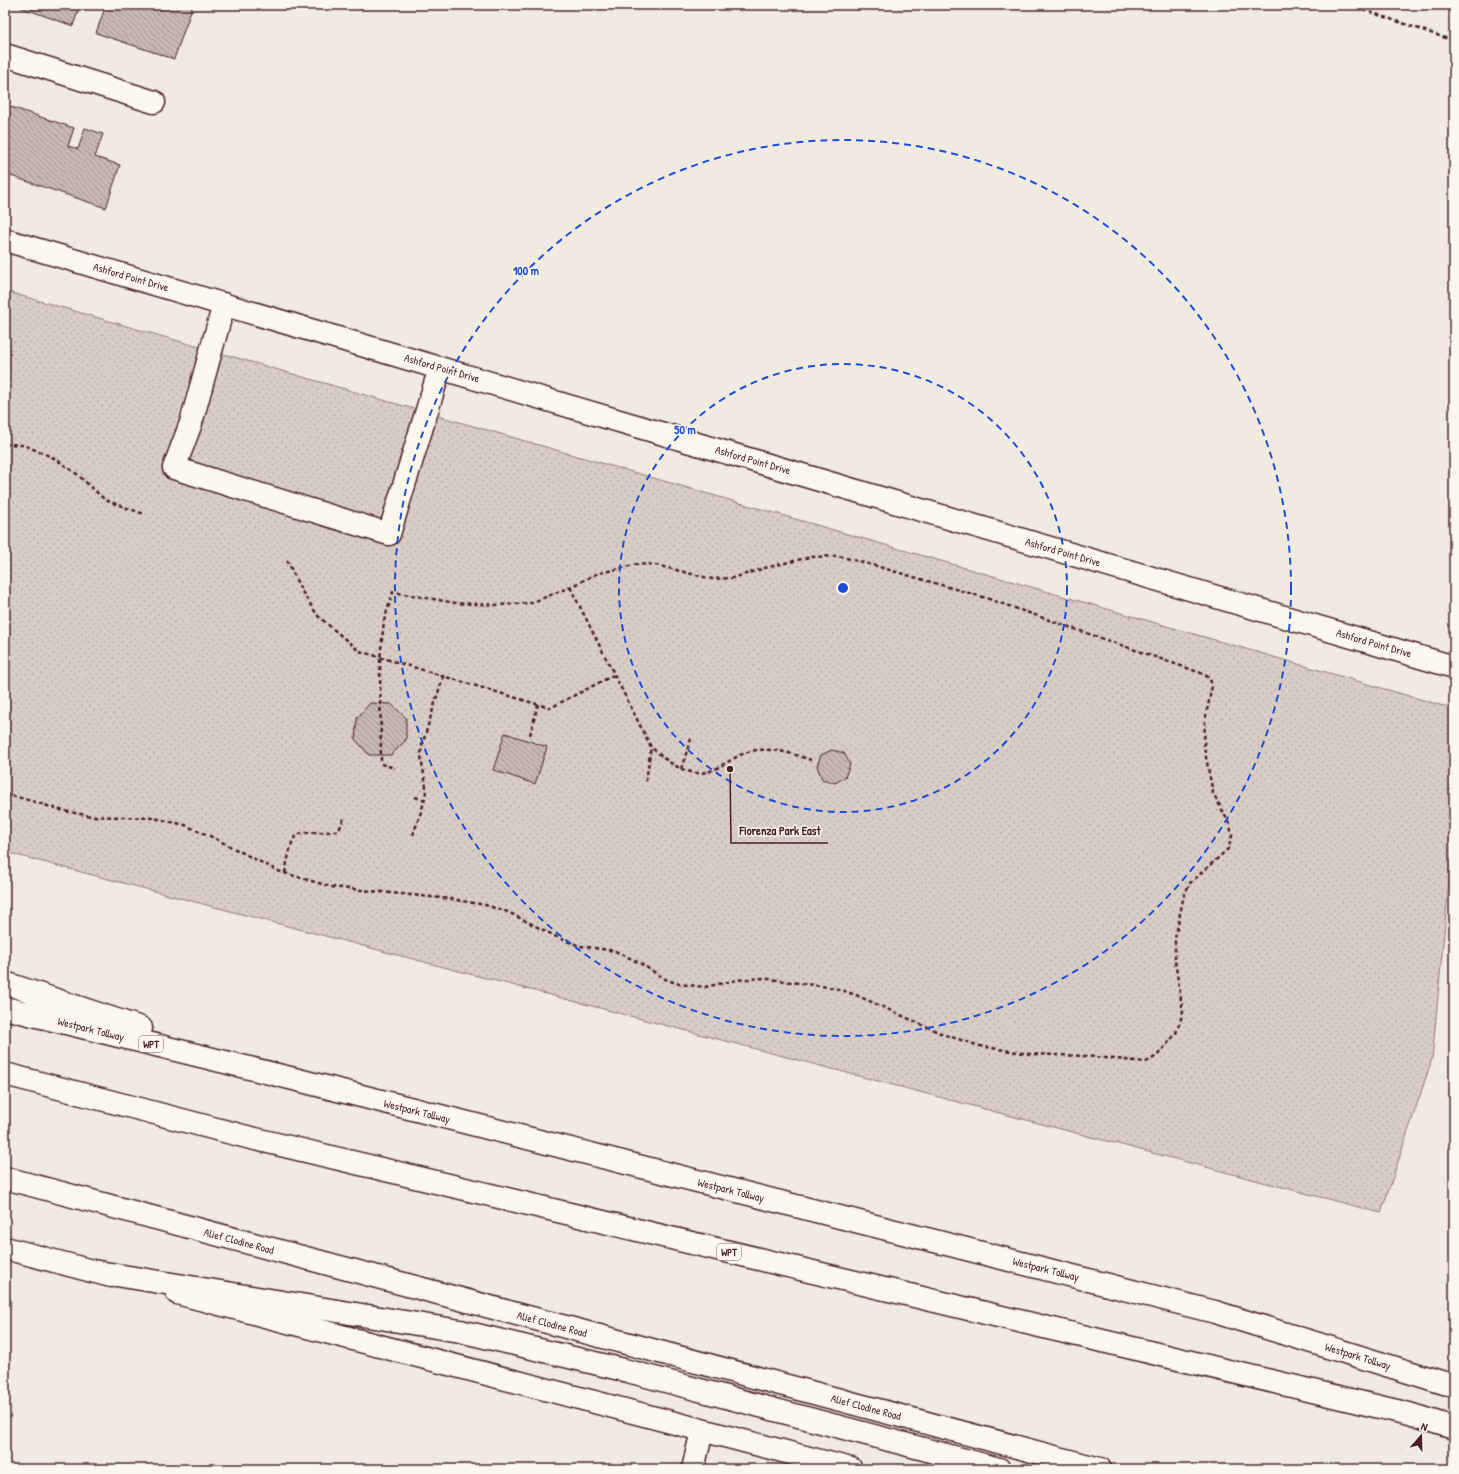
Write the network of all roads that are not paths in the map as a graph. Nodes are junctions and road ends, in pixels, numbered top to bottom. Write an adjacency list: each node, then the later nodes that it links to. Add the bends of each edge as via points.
1 (5, 55): 2 (main road)
2 (154, 102)
3 (5, 240): 4 (main road, Ashford Point Drive)
4 (224, 304): 5 (main road, Ashford Point Drive); 5 (main road, via 191,423 174,468 389,534)
5 (440, 368): 6 (main road, Ashford Point Drive)
6 (1454, 667)
7 (5, 983): 10 (main road)
8 (5, 1008): 10 (main road, Westpark Tollway / WPT)
9 (5, 1074): 15 (main road, WPT, via 255,1139 1409,1414)
10 (298, 1080): 14 (main road, Westpark Tollway / WPT, via 1215,1312)
11 (5, 1178): 20 (main road, Alief Clodine Road)
12 (5, 1248): 13 (main road)
13 (92, 1271): 16 (main road); 19 (main road, via 460,1331 624,1370)
14 (1454, 1386)
15 (1454, 1428)
16 (702, 1430): 17 (main road); 18 (main road)
17 (693, 1469)
18 (851, 1469)
19 (999, 1469)
20 (1100, 1469)

